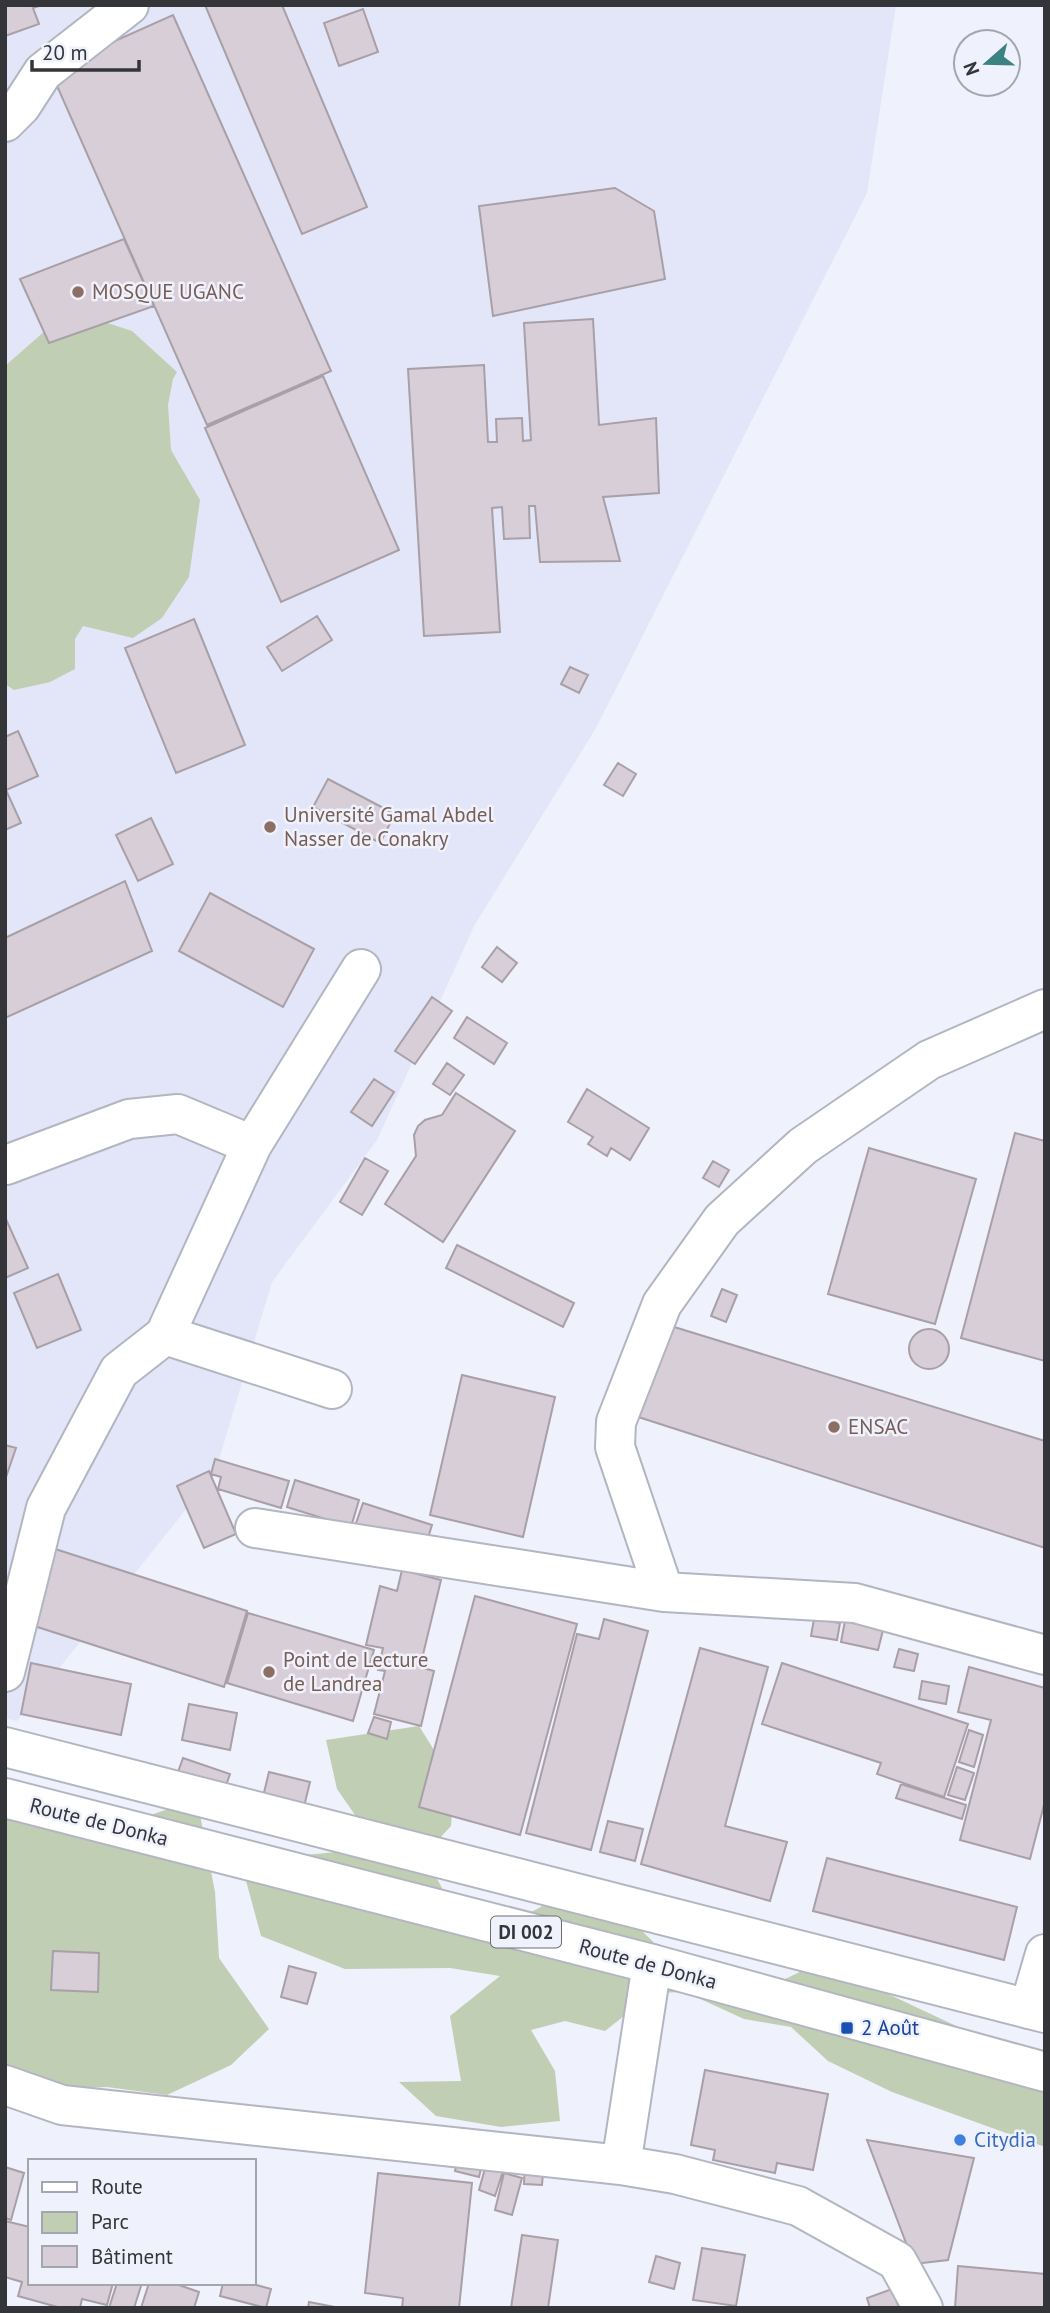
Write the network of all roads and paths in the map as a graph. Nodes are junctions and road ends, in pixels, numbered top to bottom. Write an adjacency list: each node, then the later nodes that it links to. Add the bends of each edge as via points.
1 (129, 5): 2 (main road, via 43,72 22,106)
2 (5, 121)
3 (361, 969): 5 (main road)
4 (1045, 1009): 10 (main road, via 929,1060 803,1146 722,1220 662,1304 616,1422 615,1447)
5 (252, 1145): 6 (main road, via 178,1114 129,1119); 7 (main road)
6 (6, 1166)
7 (165, 1335): 8 (main road); 12 (main road, via 119,1371 46,1508)
8 (332, 1389)
9 (255, 1528): 10 (main road)
10 (664, 1592): 11 (main road, via 855,1602)
11 (1045, 1654)
12 (5, 1672)
13 (5, 1746): 17 (main road, DI 002)
14 (5, 1798): 16 (main road, Route de Donka / DI 002)
15 (1045, 1954): 17 (main road)
16 (652, 1964): 18 (main road, Route de Donka / DI 002); 20 (main road)
17 (1037, 2011)
18 (1045, 2071)
19 (5, 2085): 20 (main road, via 62,2105)
20 (621, 2165): 21 (main road, via 798,2206 897,2262)
21 (923, 2308)

